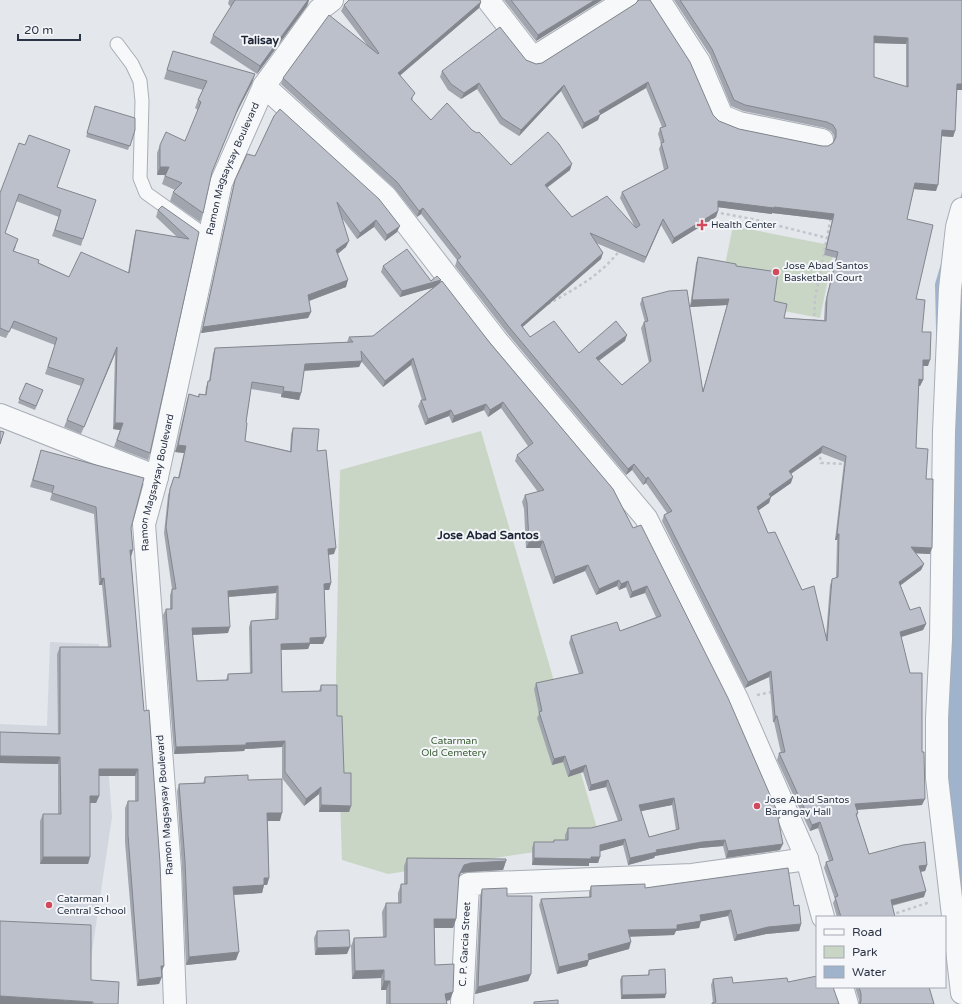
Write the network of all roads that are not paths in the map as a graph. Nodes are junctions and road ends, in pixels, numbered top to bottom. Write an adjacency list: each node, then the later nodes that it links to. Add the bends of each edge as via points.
1 (332, 0): 6 (street, Ramon Magsaysay Boulevard, via 319,10)
2 (488, 0): 3 (street, via 533,58)
3 (626, 0)
4 (659, 0): 7 (street, via 699,62 722,116 738,124)
5 (117, 44): 9 (lane, via 132,64 140,81 140,178 146,193)
6 (264, 86): 9 (street, Ramon Magsaysay Boulevard, via 221,183); 12 (street, via 386,197 496,341 634,502 655,533 736,699)
7 (822, 140)
8 (962, 209): 15 (street, via 957,227 950,297 937,718 937,778)
9 (209, 238): 11 (street, Ramon Magsaysay Boulevard)
10 (0, 415): 11 (street)
11 (157, 477): 16 (street, Ramon Magsaysay Boulevard, via 144,524 170,869)
12 (807, 859): 13 (street); 17 (street, C. P. Garcia Street, via 692,875 468,884)
13 (823, 916)
14 (842, 988): 18 (street)
15 (962, 993)
16 (176, 1004)
17 (462, 1004)
18 (847, 1004)

